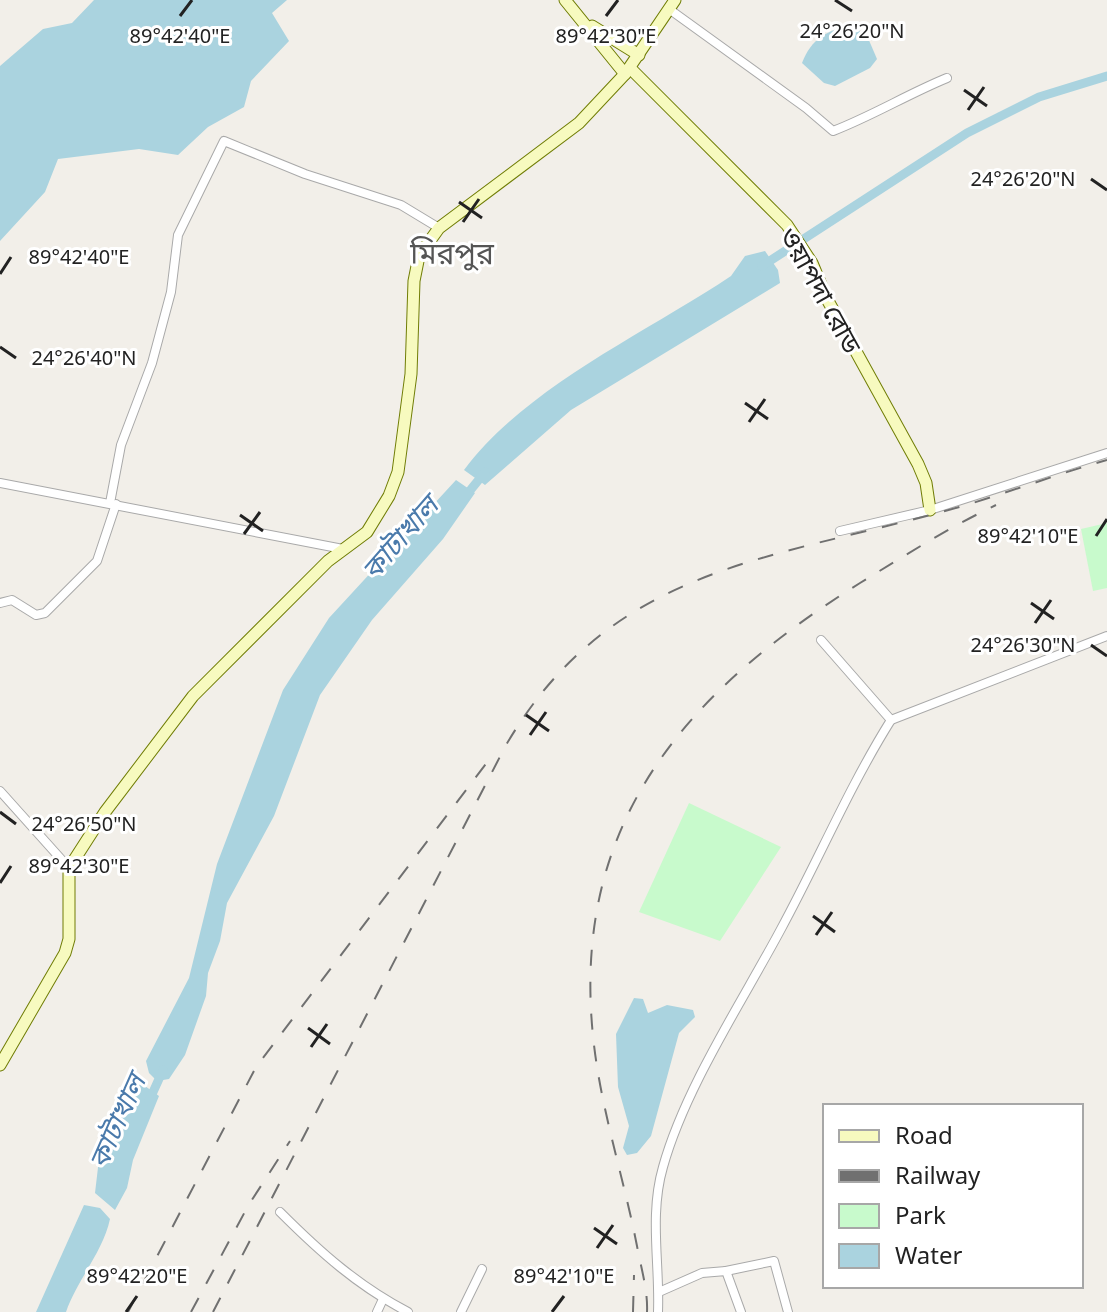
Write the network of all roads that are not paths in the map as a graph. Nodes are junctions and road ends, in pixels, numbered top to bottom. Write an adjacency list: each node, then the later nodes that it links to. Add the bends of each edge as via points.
1 (565, 0): 3 (main road, ওয়াপদা রোড)
2 (672, 5): 4 (main road); 6 (street, via 833,131)
3 (586, 22): 4 (main road, ওয়াপদা রোড); 5 (main road, ওয়াপদা রোড)
4 (639, 55): 5 (main road)
5 (628, 71): 7 (main road, via 567,133); 11 (main road, ওয়াপদা রোড, via 787,225 923,474)
6 (947, 78)
7 (439, 228): 10 (street, via 401,205 224,141 178,235 152,363 121,445); 13 (main road, via 419,256 414,281 411,374 398,472 367,532)
8 (1107, 453): 11 (street)
9 (0, 483): 10 (street)
10 (113, 504): 13 (street); 14 (street, via 97,561 45,613 36,615 12,600)
11 (930, 510): 12 (street)
12 (840, 531)
13 (343, 549): 19 (main road, via 193,696)
14 (0, 603)
15 (1107, 636): 17 (street)
16 (821, 640): 17 (street)
17 (891, 720): 24 (street, via 700,1078 672,1144 656,1198)
18 (0, 791): 19 (street)
19 (69, 868): 20 (main road, via 65,953)
20 (0, 1065)
21 (280, 1212): 25 (street, via 328,1260)
22 (482, 1269): 28 (street)
23 (726, 1271): 24 (street, via 702,1273); 30 (street); 31 (street, via 774,1261)
24 (659, 1292): 29 (street)
25 (383, 1299): 26 (street); 27 (street)
26 (377, 1312)
27 (408, 1312)
28 (461, 1312)
29 (658, 1312)
30 (741, 1312)
31 (788, 1312)

